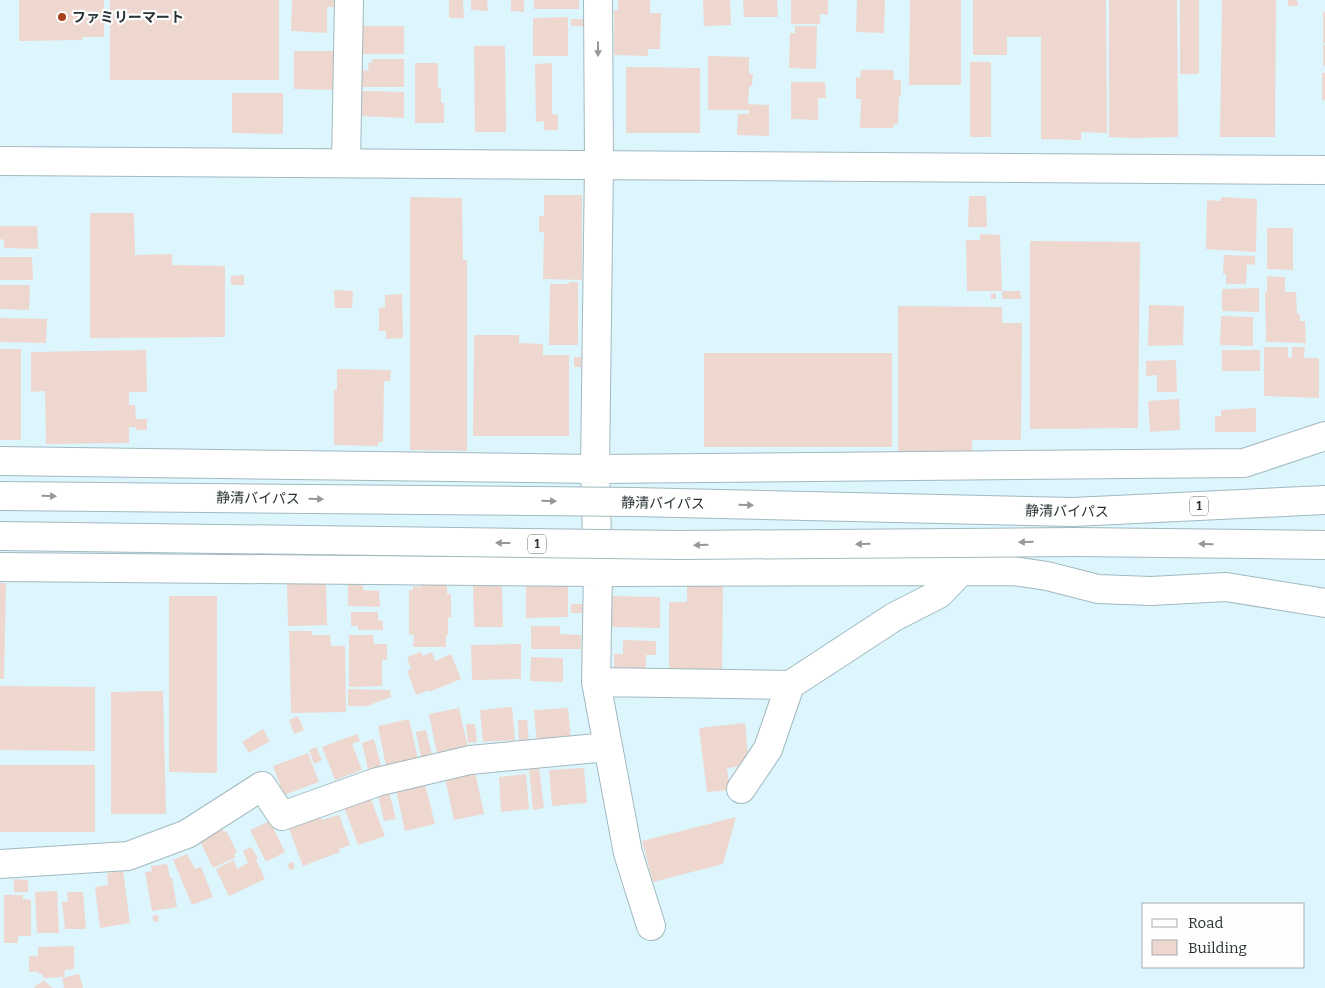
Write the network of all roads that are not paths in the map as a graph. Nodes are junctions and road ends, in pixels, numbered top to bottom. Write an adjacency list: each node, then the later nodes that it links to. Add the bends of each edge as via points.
1 (348, 0): 4 (main road)
2 (598, 0): 5 (main road, one-way to 5)
3 (0, 161): 4 (main road)
4 (346, 163): 5 (main road)
5 (599, 164): 6 (main road); 9 (main road)
6 (1325, 170)
7 (1325, 436): 9 (main road, via 1244,463)
8 (0, 461): 9 (main road)
9 (595, 469): 20 (main road)
10 (0, 496): 12 (main road, 静清バイパス / 1, one-way to 12, bridge, via 634,502)
11 (1325, 500): 12 (main road, 1)
12 (1073, 512): 13 (main road, 静清バイパス / 1)
13 (1325, 513)
14 (0, 536): 15 (main road, 1, one-way to 14, bridge, via 1075,542 680,546)
15 (1239, 544): 16 (main road, 1); 17 (main road, 1)
16 (1325, 545)
17 (1325, 561)
18 (0, 567): 20 (main road)
19 (961, 571): 20 (main road); 21 (main road, via 1013,571 1098,589 1151,592 1226,586); 23 (main road, via 939,594 894,617)
20 (598, 572): 22 (main road)
21 (1325, 603)
22 (596, 682): 23 (main road); 24 (main road)
23 (790, 685): 25 (main road, via 768,749)
24 (608, 747): 26 (main road, via 470,760 376,782 282,816 262,786 187,834 128,856); 27 (main road, via 628,853)
25 (740, 789)
26 (0, 864)
27 (651, 926)

